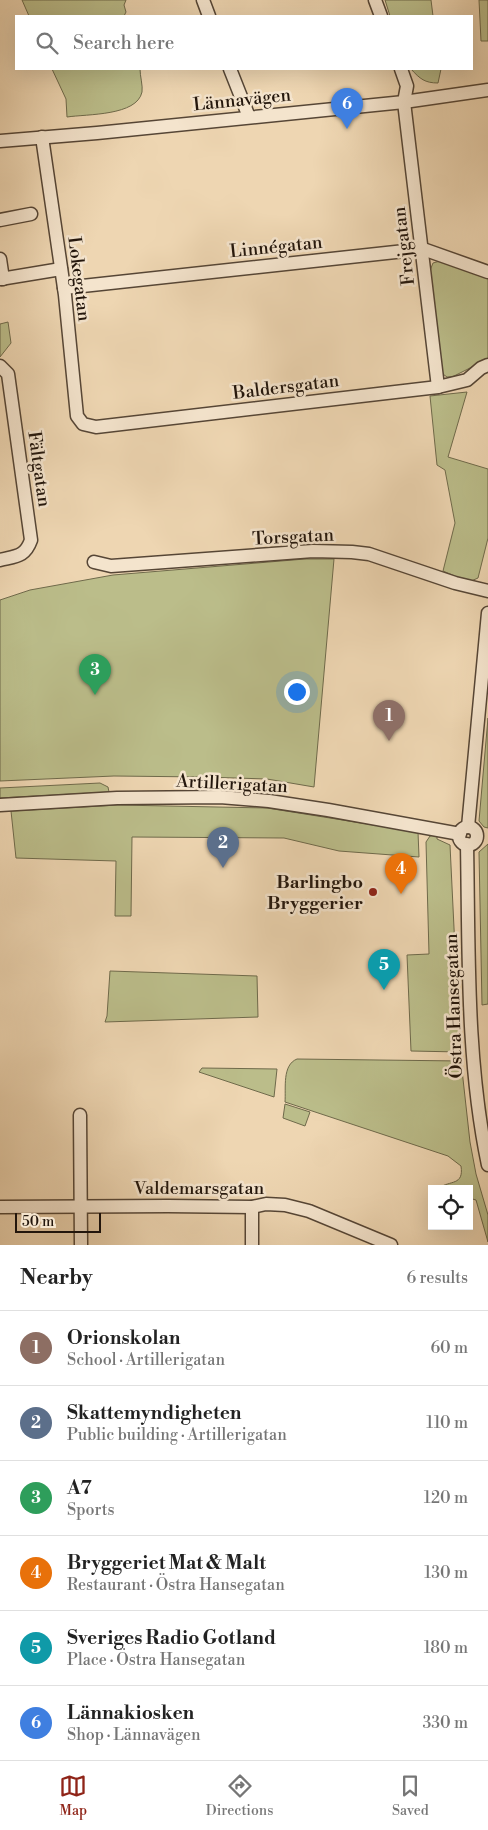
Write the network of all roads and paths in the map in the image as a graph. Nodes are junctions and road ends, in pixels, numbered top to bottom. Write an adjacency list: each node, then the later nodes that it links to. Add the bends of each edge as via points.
1 (203, 0): 3 (street)
2 (375, 0): 4 (street)
3 (210, 15)
4 (381, 15)
5 (230, 70): 9 (street)
6 (401, 70): 8 (street, Frejgatan, via 407,86)
7 (488, 90): 8 (street, Lännavägen)
8 (404, 102): 9 (street, Lännavägen); 14 (street, Frejgatan)
9 (249, 118): 10 (street, Lännavägen)
10 (42, 137): 11 (street, Lännavägen); 16 (street, Lokegatan)
11 (0, 141)
12 (31, 214): 13 (street)
13 (0, 220)
14 (423, 249): 17 (street, Linnégatan); 19 (street, Linnégatan); 22 (street, Frejgatan)
15 (0, 259): 18 (street)
16 (61, 269): 18 (street); 19 (street, Lokegatan)
17 (488, 272)
18 (1, 279)
19 (64, 288): 23 (street, Lokegatan, via 77,416)
20 (488, 365): 22 (street, Baldersgatan, via 467,380)
21 (0, 366): 24 (street, Fältgatan, via 8,374 31,540 23,554)
22 (438, 387): 23 (street, Baldersgatan, via 96,426)
23 (83, 424)
24 (0, 560)
25 (94, 562): 26 (street, Torsgatan, via 111,566 313,551 352,552 369,554)
26 (488, 591)
27 (488, 613): 29 (street, Östra Hansegatan)
28 (0, 805): 29 (street, Artillerigatan, via 117,798 220,797 318,808)
29 (472, 835): 31 (street, Östra Hansegatan, via 472,1057)
30 (80, 1115): 32 (street)
31 (488, 1165)
32 (82, 1206): 33 (street, Valdemarsgatan); 34 (street, Valdemarsgatan); 35 (street)
33 (252, 1207): 36 (street); 37 (street, Valdemarsgatan, via 266,1204 309,1211)
34 (0, 1208)
35 (81, 1245)
36 (252, 1245)
37 (390, 1245)

